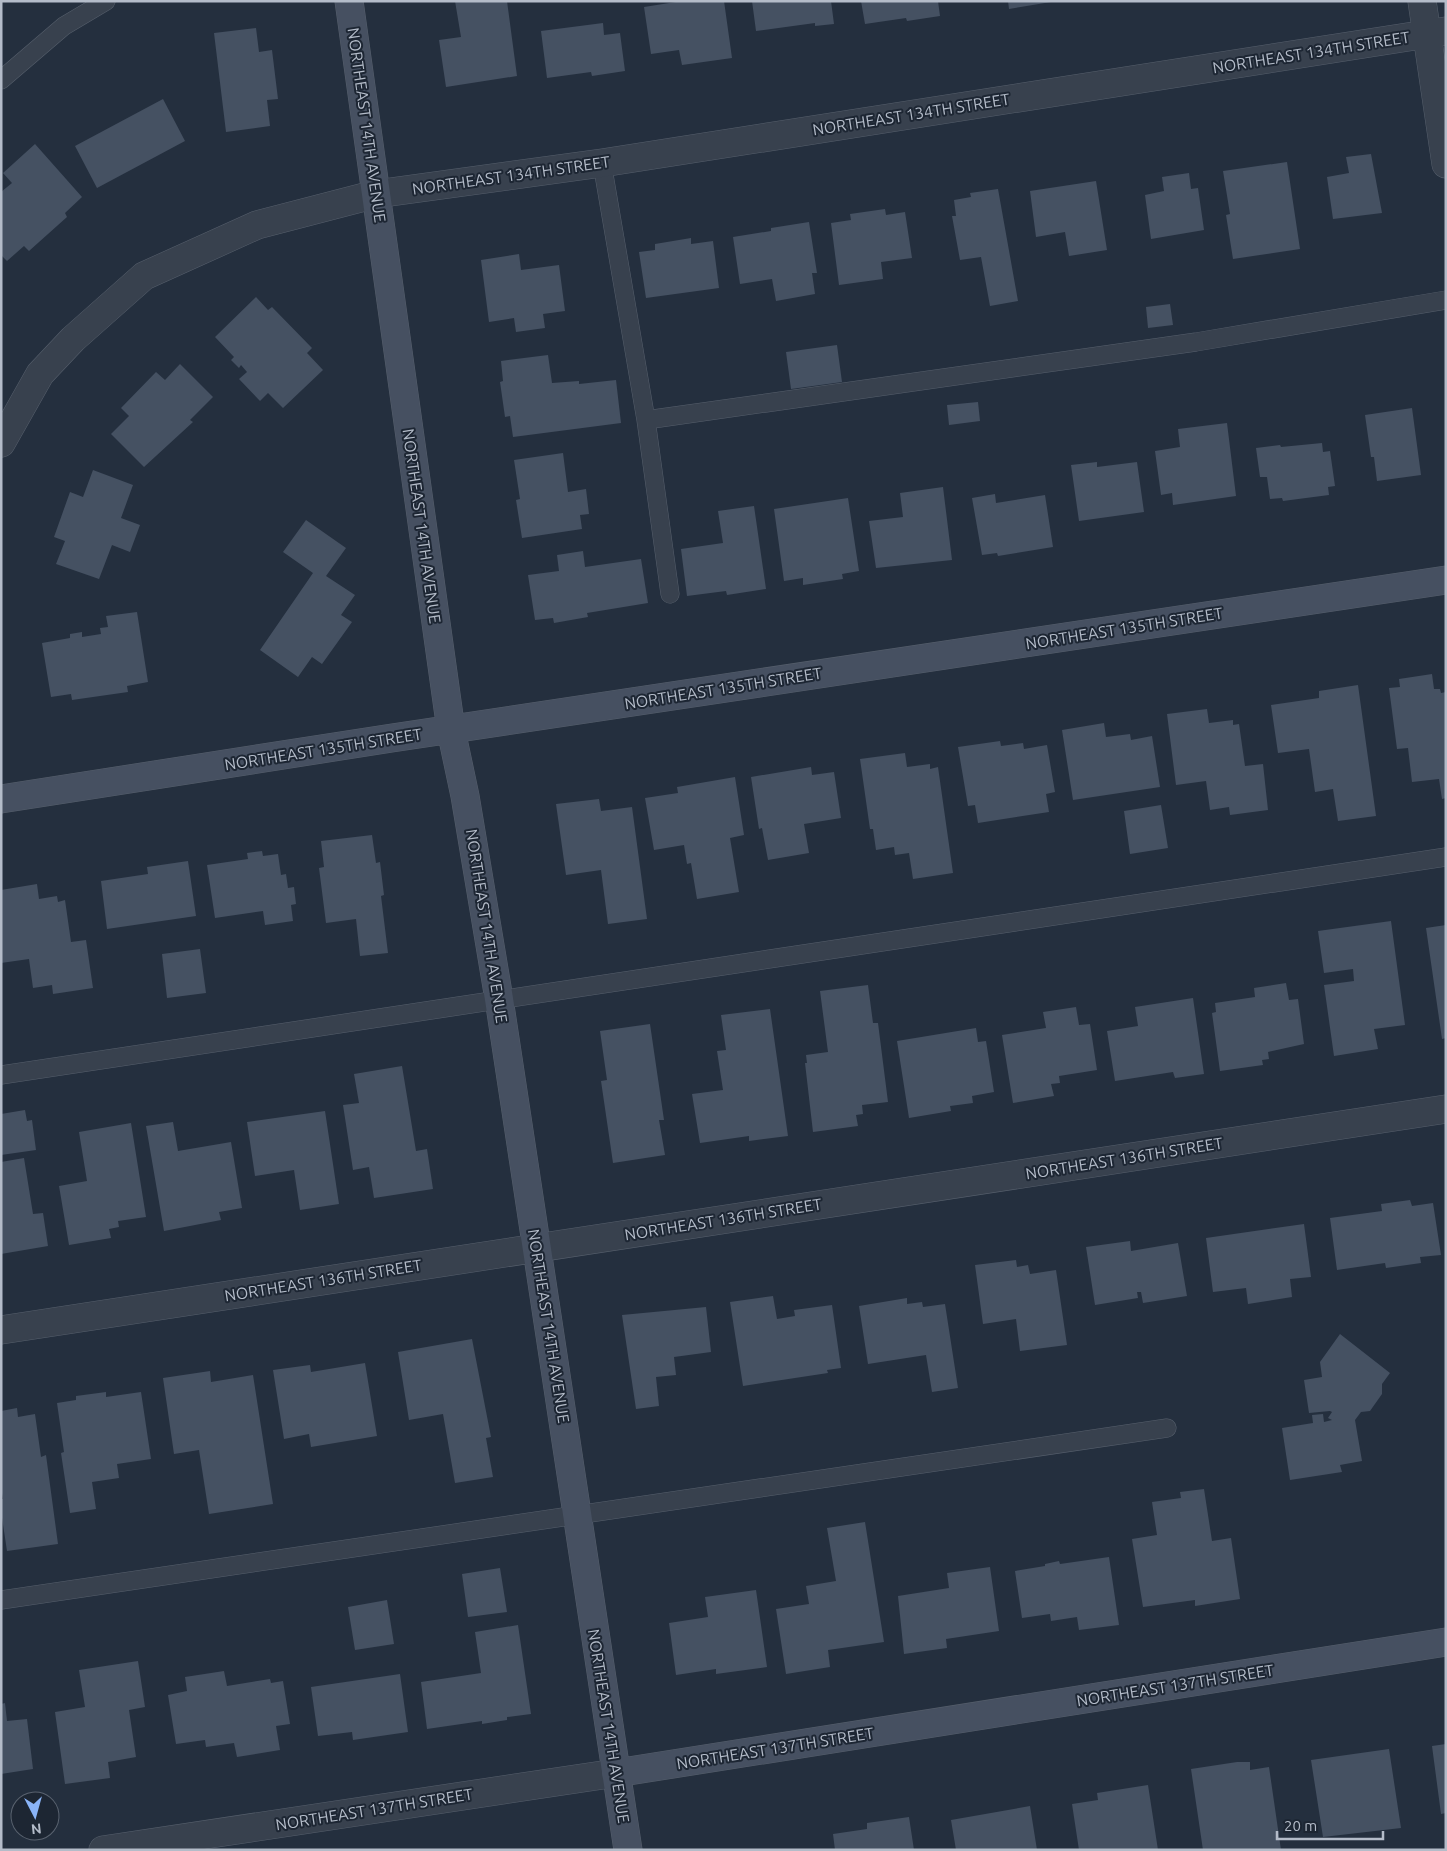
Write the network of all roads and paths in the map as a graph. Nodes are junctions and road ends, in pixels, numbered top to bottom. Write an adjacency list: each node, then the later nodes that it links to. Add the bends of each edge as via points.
1 (106, 1): 5 (lane, via 64,26)
2 (349, 1): 8 (street, NORTHEAST 14TH AVENUE)
3 (1422, 1): 4 (street)
4 (1436, 33): 6 (street, NORTHEAST 134TH STREET); 7 (street)
5 (1, 80)
6 (602, 163): 8 (street, NORTHEAST 134TH STREET); 10 (lane)
7 (1446, 164)
8 (376, 194): 11 (street, NORTHEAST 134TH STREET, via 257,225 144,276 73,339 40,374); 14 (street, NORTHEAST 14TH AVENUE)
9 (1446, 300): 10 (lane, via 1196,342)
10 (646, 420): 13 (lane)
11 (1, 443)
12 (1446, 580): 14 (street, NORTHEAST 135TH STREET)
13 (670, 594)
14 (451, 730): 15 (street, NORTHEAST 135TH STREET); 17 (street, NORTHEAST 14TH AVENUE)
15 (1, 799)
16 (1446, 856): 17 (lane)
17 (499, 999): 18 (lane); 20 (street, NORTHEAST 14TH AVENUE)
18 (1, 1075)
19 (1446, 1109): 20 (street, NORTHEAST 136TH STREET)
20 (537, 1247): 21 (street, NORTHEAST 136TH STREET); 23 (street, NORTHEAST 14TH AVENUE)
21 (1, 1330)
22 (1167, 1428): 23 (lane)
23 (577, 1514): 24 (lane); 26 (street, NORTHEAST 14TH AVENUE)
24 (1, 1600)
25 (1446, 1642): 26 (street, NORTHEAST 137TH STREET)
26 (616, 1773): 27 (street, NORTHEAST 137TH STREET); 28 (street, NORTHEAST 14TH AVENUE)
27 (103, 1850)
28 (628, 1850)

